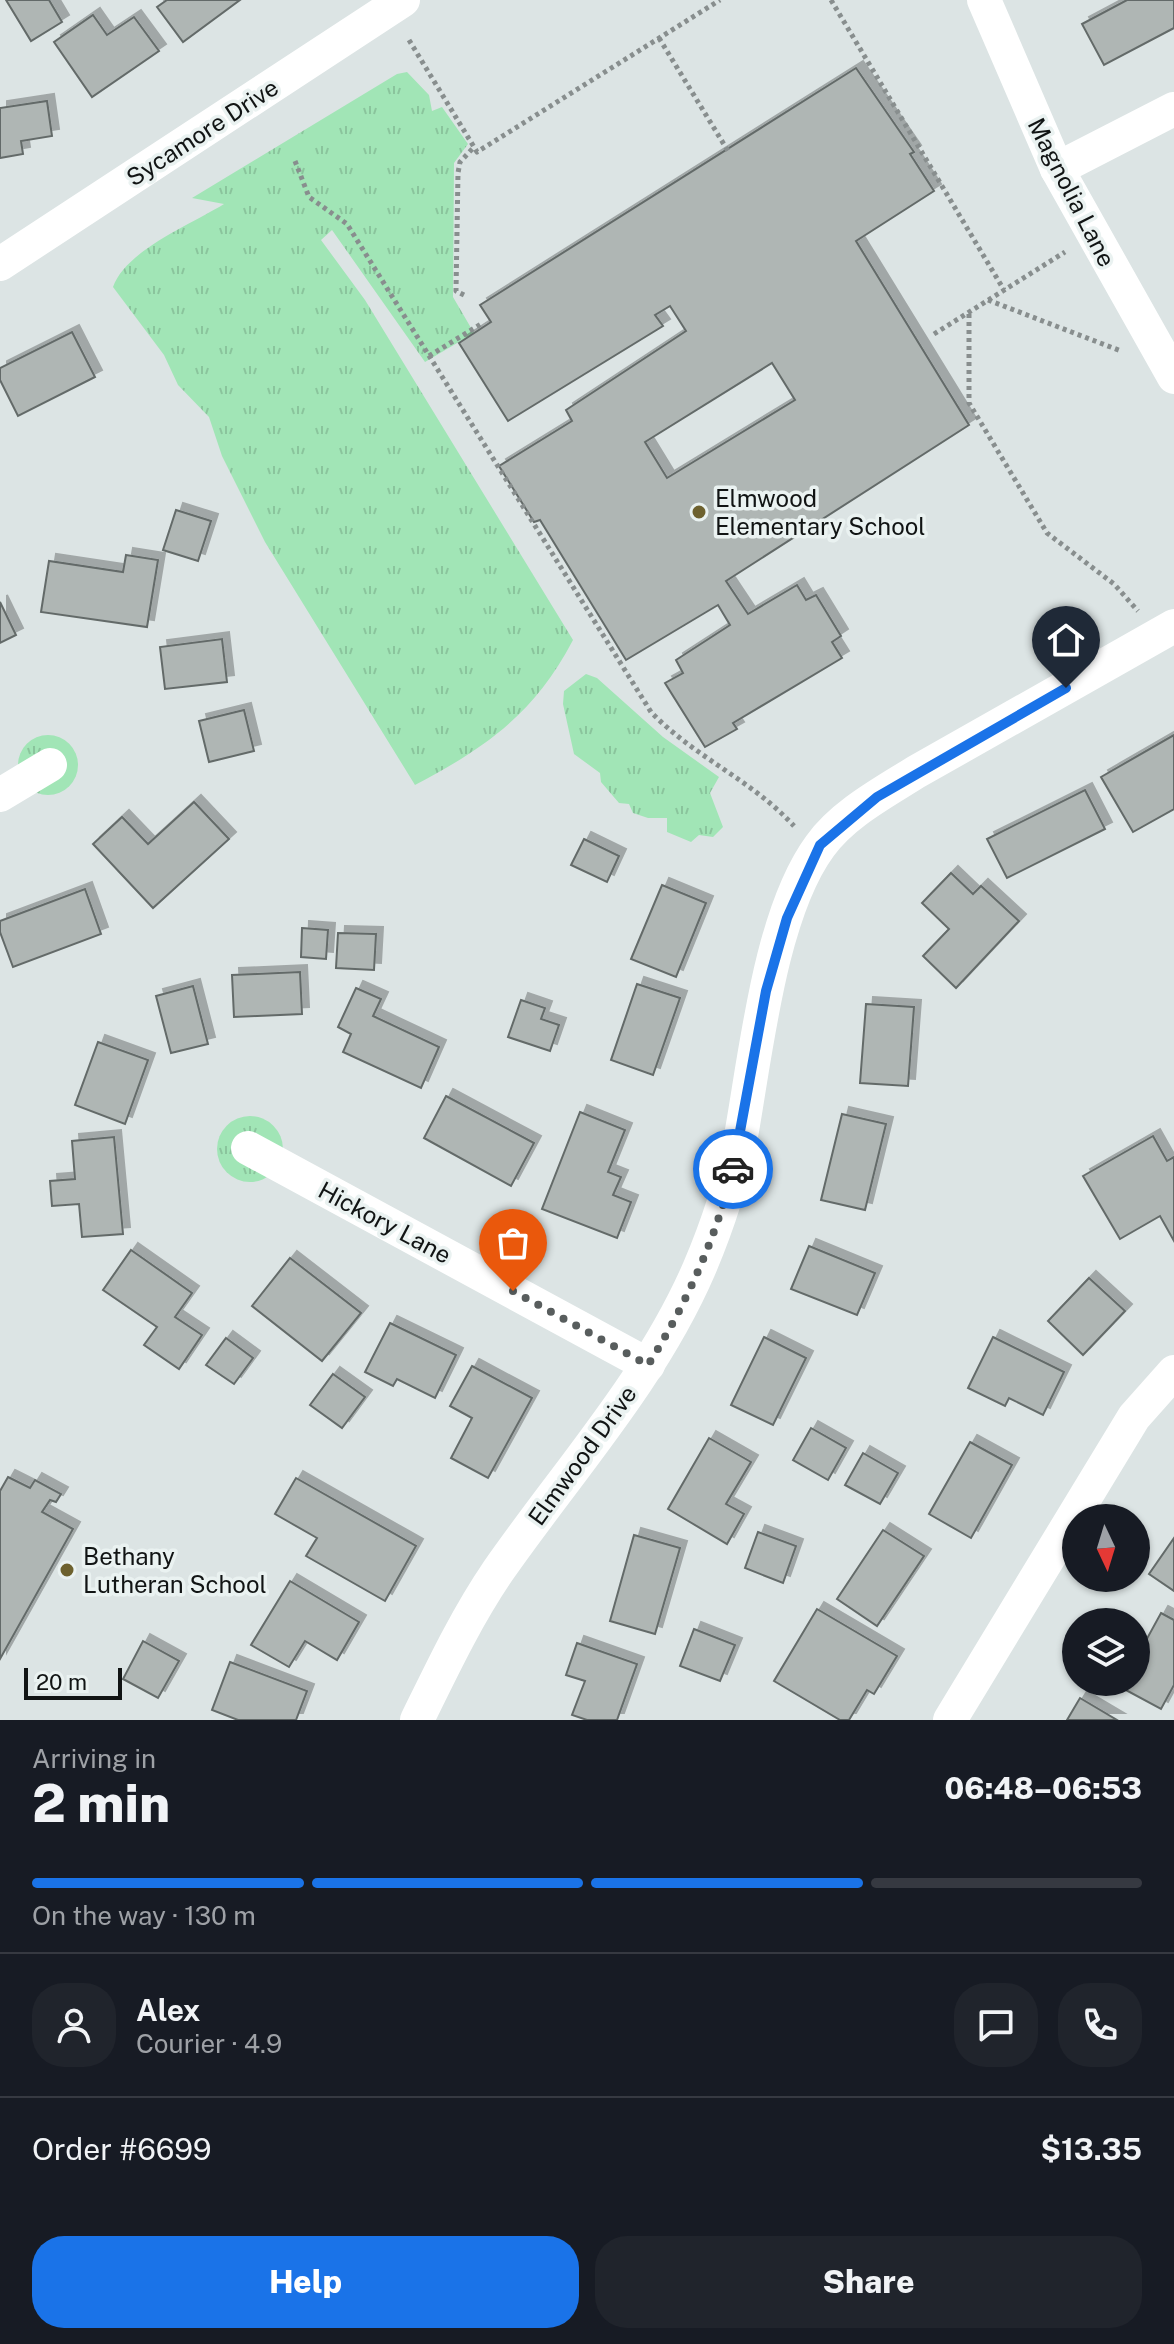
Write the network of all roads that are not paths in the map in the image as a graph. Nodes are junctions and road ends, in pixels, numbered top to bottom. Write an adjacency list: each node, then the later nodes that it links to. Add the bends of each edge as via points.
1 (403, 0): 5 (street, Sycamore Drive)
2 (984, 0): 4 (street, Magnolia Lane)
3 (1174, 109): 4 (street)
4 (1057, 169): 6 (street, Magnolia Lane)
5 (0, 264)
6 (1174, 377)
7 (1161, 623): 11 (street, Elmwood Drive, via 877,797 820,845 787,918 766,991 727,1192 694,1279)
8 (50, 765): 9 (street)
9 (0, 795)
10 (248, 1148): 11 (street, Hickory Lane)
11 (648, 1365): 13 (street, Elmwood Drive, via 497,1573)
12 (1174, 1372): 14 (street, via 1134,1417)
13 (417, 1720)
14 (950, 1720)

